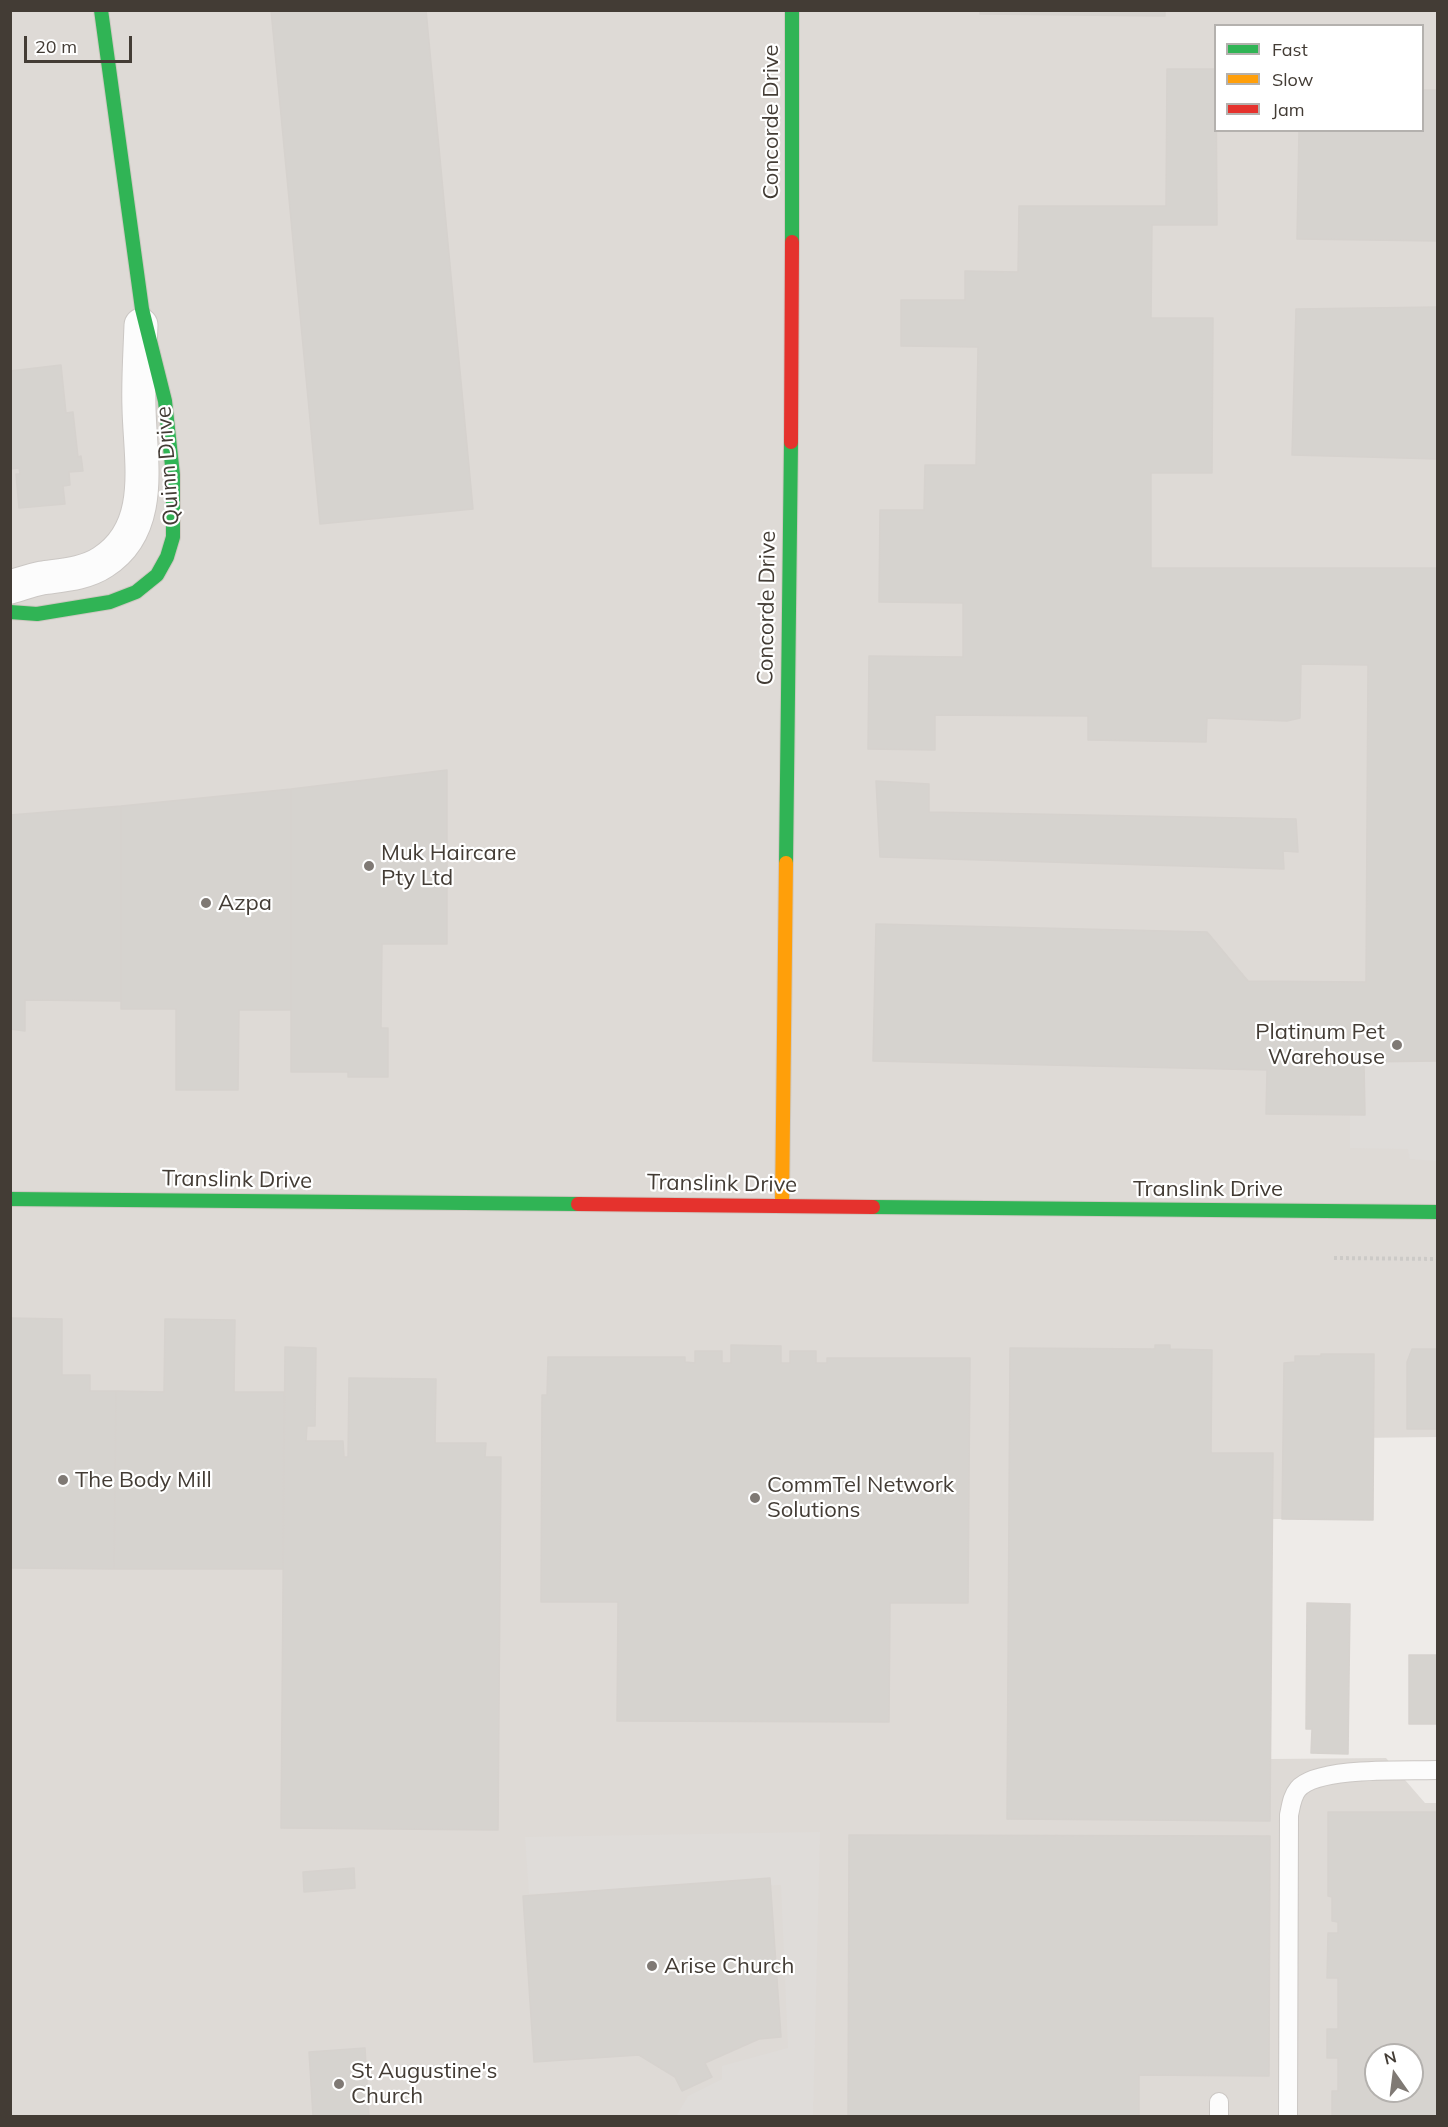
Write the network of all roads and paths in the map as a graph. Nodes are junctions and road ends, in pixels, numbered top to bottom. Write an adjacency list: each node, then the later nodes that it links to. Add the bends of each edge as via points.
1 (101, 10): 3 (street, Quinn Drive)
2 (792, 10): 7 (street, Concorde Drive)
3 (141, 309): 4 (street, Quinn Drive, via 142,490 130,532 104,562 88,570); 5 (street, Quinn Drive, via 165,401 170,448 174,512 167,557 157,575 136,592 110,602 37,614)
4 (10, 587)
5 (10, 612)
6 (10, 1199): 7 (street, Translink Drive)
7 (782, 1206): 8 (street, Translink Drive)
8 (1436, 1212)
9 (1334, 1258): 10 (path)
10 (1437, 1259)
11 (1437, 1770): 12 (lane, via 1332,1774 1298,1788 1292,1801)
12 (1288, 2116)

